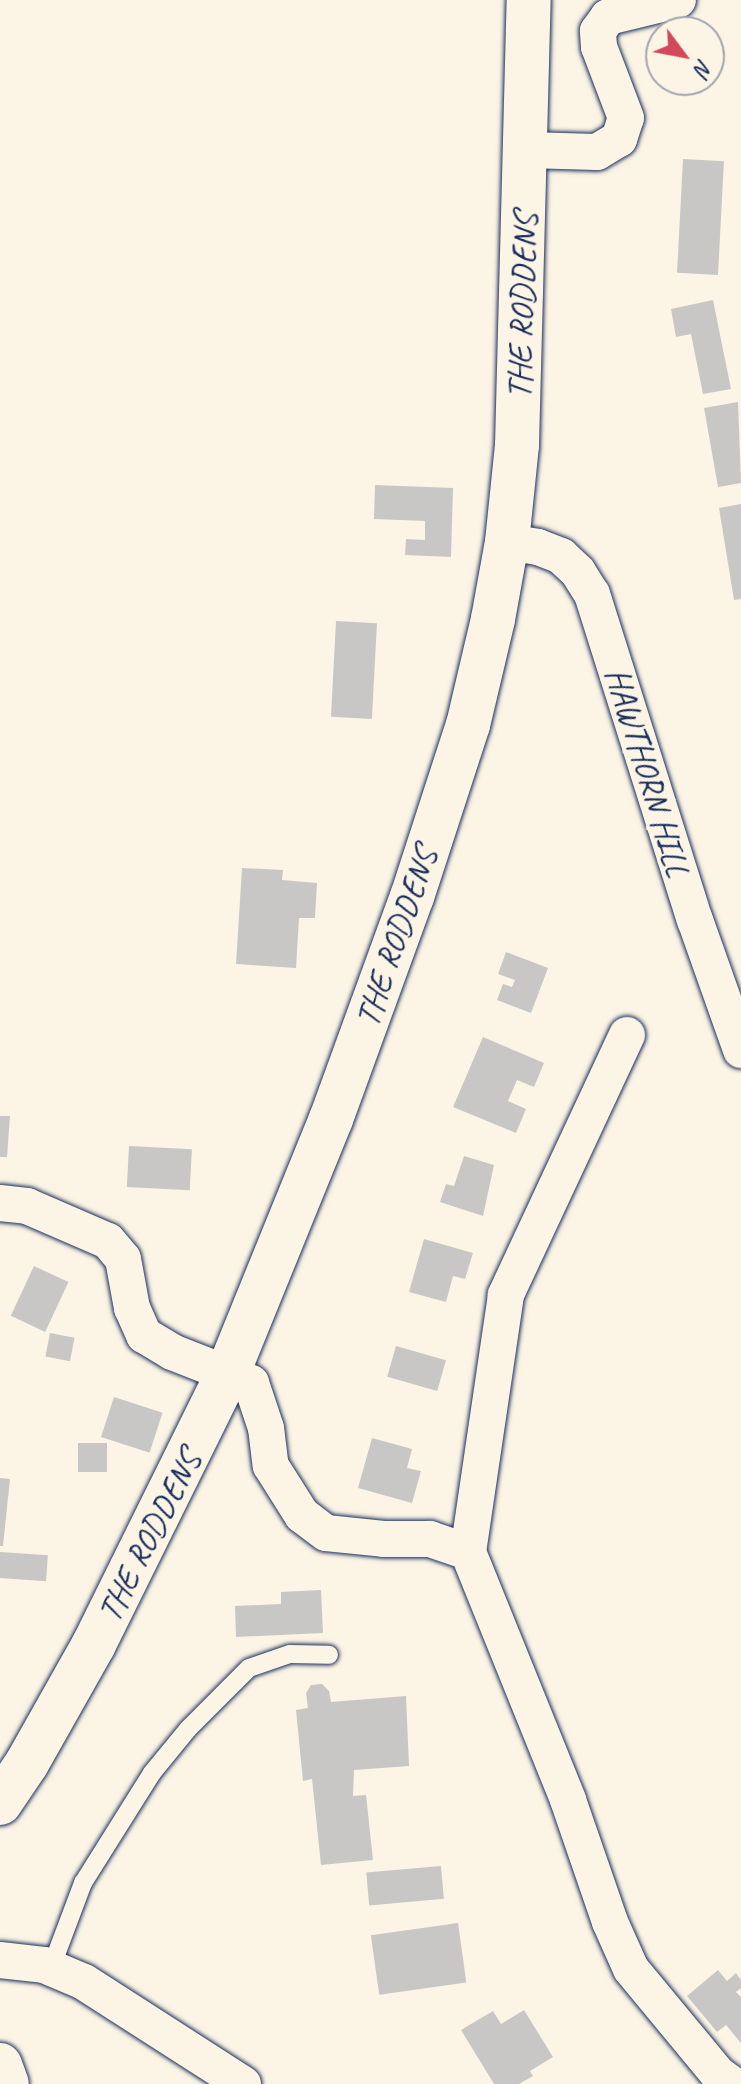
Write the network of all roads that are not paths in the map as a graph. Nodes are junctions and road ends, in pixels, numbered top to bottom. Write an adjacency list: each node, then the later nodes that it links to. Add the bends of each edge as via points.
1 (529, 0): 3 (street, THE RODDENS)
2 (678, 0): 3 (street, via 608,17 598,31 626,118 619,139 597,152)
3 (527, 150): 4 (street, THE RODDENS, via 517,445)
4 (507, 542): 6 (street, HAWTHORN HILL, via 561,556 590,590); 8 (street, THE RODDENS, via 468,725 412,897 331,1119)
5 (627, 1035): 9 (street, via 506,1295)
6 (741, 1050)
7 (0, 1203): 8 (street, via 33,1208 108,1241 123,1259 132,1308 144,1335)
8 (227, 1375): 9 (street, via 251,1383 266,1428 271,1466 302,1515 326,1533 430,1539); 11 (street, THE RODDENS, via 94,1644)
9 (468, 1552): 17 (street, via 631,1969)
10 (329, 1655): 13 (lane, via 277,1656 249,1668 188,1729 152,1773 83,1883)
11 (0, 1803)
12 (0, 1960): 13 (street)
13 (51, 1968): 16 (street, via 84,1982)
14 (0, 2065): 15 (street)
15 (7, 2084)
16 (243, 2084)
17 (732, 2084)

